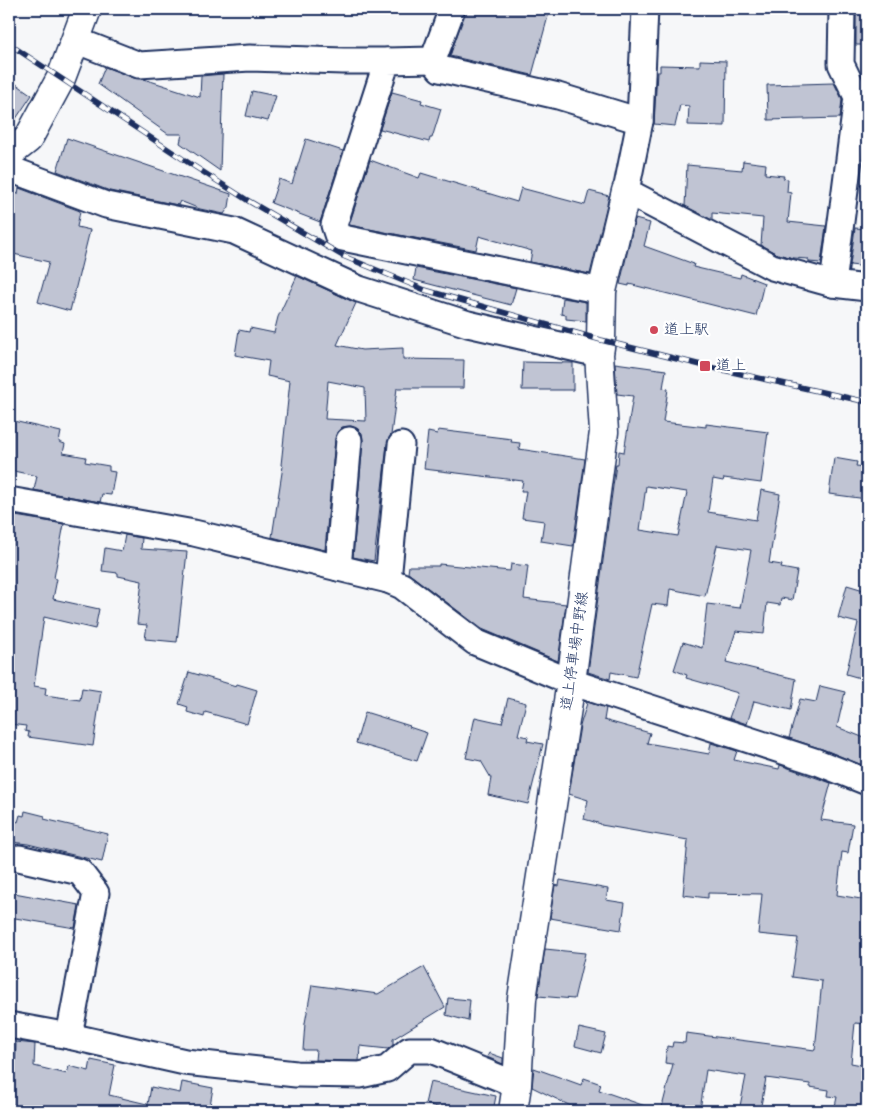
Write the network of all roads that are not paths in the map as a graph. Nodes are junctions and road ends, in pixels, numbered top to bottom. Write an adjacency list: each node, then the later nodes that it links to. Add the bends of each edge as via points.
1 (87, 9): 5 (main road)
2 (452, 9): 7 (street)
3 (645, 9): 8 (street)
4 (842, 9): 12 (street, via 841,64 857,97)
5 (75, 40): 6 (street, via 139,65 250,58 343,62); 9 (main road, via 61,78 28,139)
6 (387, 60): 7 (street); 14 (street, via 334,225 338,237)
7 (433, 60): 8 (street, via 440,69 558,96)
8 (640, 121): 11 (street)
9 (9, 154)
10 (9, 167): 15 (street, via 106,205 234,231 359,289 468,324)
11 (626, 191): 12 (street, via 772,267); 14 (main road, 道上停車場中野線)
12 (832, 284): 13 (street)
13 (867, 288)
14 (602, 292): 15 (main road, 道上停車場中野線)
15 (599, 354): 21 (main road, 道上停車場中野線, via 604,432)
16 (349, 440): 19 (street)
17 (401, 445): 20 (street)
18 (9, 500): 19 (street, via 194,533)
19 (338, 568): 20 (street)
20 (388, 580): 21 (street, via 402,586 475,642)
21 (572, 682): 22 (street, via 818,762); 26 (main road, 道上停車場中野線, via 522,998)
22 (867, 782)
23 (19, 858): 25 (street, via 80,872 96,893)
24 (9, 1025): 25 (street)
25 (69, 1036): 26 (street, via 185,1062 296,1074 360,1075 387,1069 409,1050 431,1050)
26 (515, 1098)

